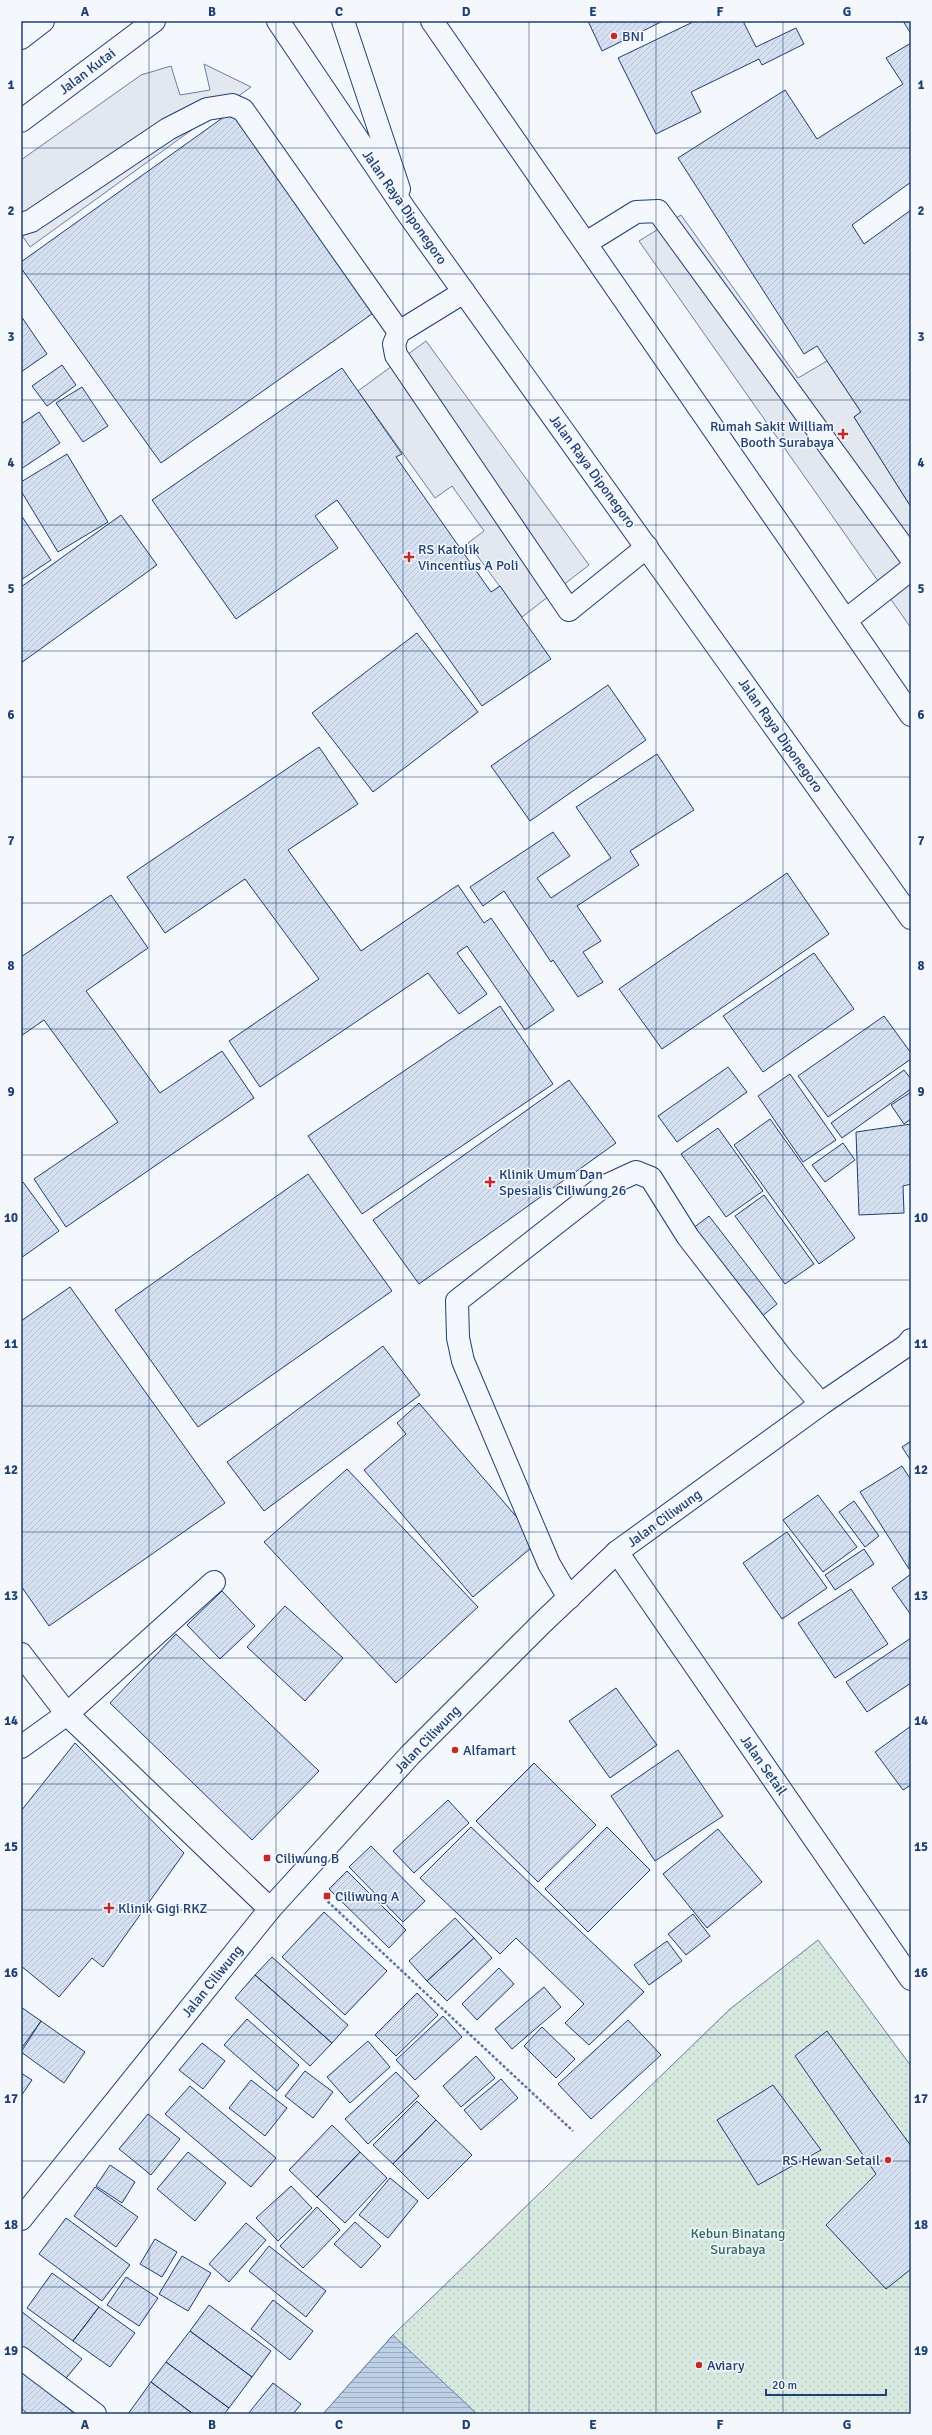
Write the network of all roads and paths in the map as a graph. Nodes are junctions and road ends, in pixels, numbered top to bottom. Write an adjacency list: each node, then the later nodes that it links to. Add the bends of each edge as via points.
1 (43, 21): 6 (main road)
2 (154, 21): 7 (main road, Jalan Kutai)
3 (278, 21): 8 (main road, Jalan Raya Diponegoro)
4 (343, 21): 8 (main road)
5 (432, 21): 10 (main road)
6 (21, 38)
7 (21, 121)
8 (406, 212): 11 (main road, Jalan Raya Diponegoro)
9 (21, 224): 12 (main road, via 31,221 168,129 207,109 232,105 243,110)
10 (586, 243): 14 (main road, via 636,212 658,211); 16 (main road)
11 (464, 292): 12 (main road); 13 (main road, Jalan Raya Diponegoro)
12 (398, 332): 13 (main road, via 394,344 396,355 569,610)
13 (647, 547): 18 (main road, Jalan Raya Diponegoro)
14 (911, 558)
15 (911, 569): 16 (main road)
16 (846, 620): 17 (main road)
17 (911, 715)
18 (911, 918)
19 (909, 1344): 20 (main road, Jalan Ciliwung)
20 (821, 1404): 21 (main road, Jalan Ciliwung); 23 (main road, via 688,1237 651,1178 636,1172 600,1188 457,1301 458,1338 463,1361 549,1564)
21 (617, 1552): 23 (main road, Jalan Ciliwung); 30 (main road, Jalan Setail)
22 (214, 1582): 26 (main road)
23 (569, 1598): 28 (main road, Jalan Ciliwung, via 410,1756)
24 (21, 1654): 25 (main road)
25 (27, 1677): 26 (main road)
26 (66, 1714): 27 (main road); 29 (main road)
27 (21, 1747)
28 (300, 1876): 29 (main road, Jalan Ciliwung); 31 (path)
29 (270, 1909): 32 (main road, Jalan Ciliwung)
30 (908, 1967)
31 (573, 2130)
32 (21, 2218)
33 (21, 2358): 34 (main road)
34 (95, 2414)

